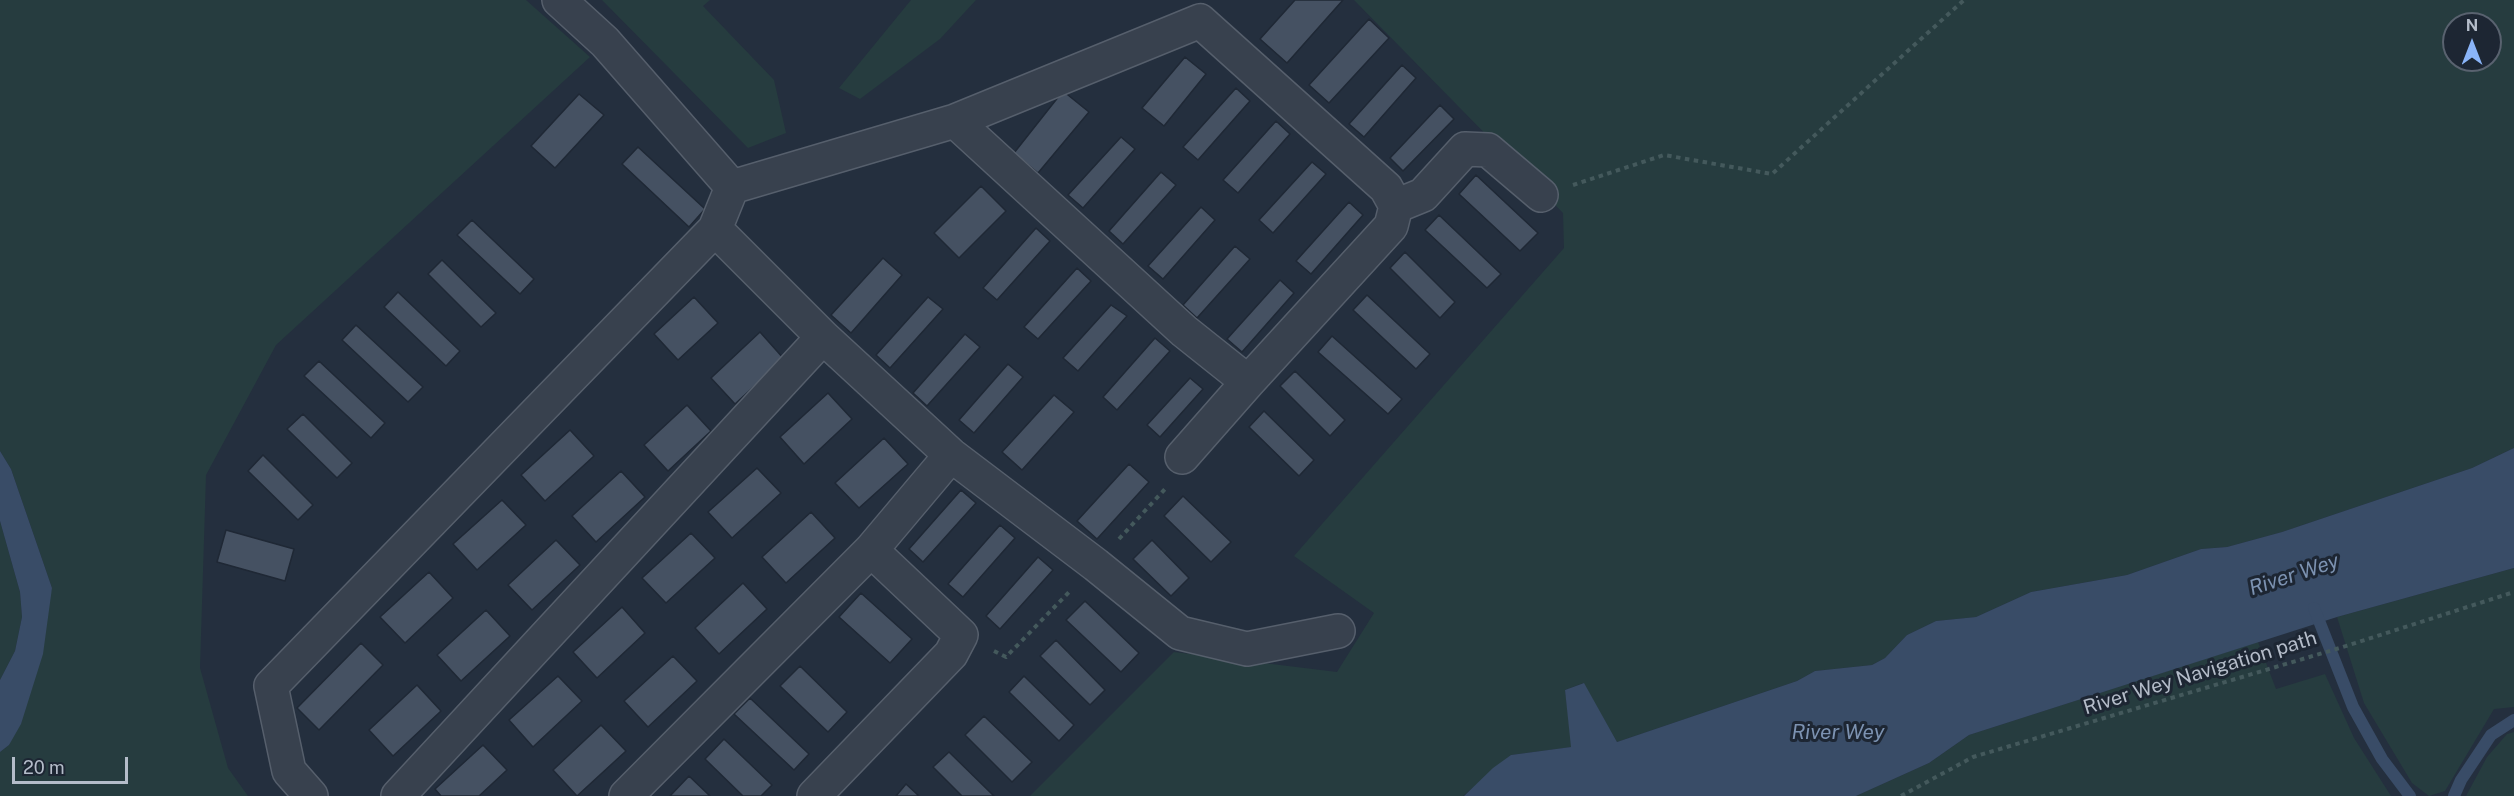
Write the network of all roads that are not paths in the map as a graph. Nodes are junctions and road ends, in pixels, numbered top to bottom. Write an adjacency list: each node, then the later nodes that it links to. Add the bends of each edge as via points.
1 (558, 0): 3 (lane, via 605,42)
2 (955, 121): 3 (lane); 5 (lane, via 1200,21 1386,188); 8 (lane, via 1184,331)
3 (732, 187): 6 (lane)
4 (1541, 195): 5 (lane, via 1488,150 1465,149 1423,195)
5 (1396, 206): 8 (lane, via 1391,226)
6 (715, 229): 7 (lane); 13 (lane, via 270,686 289,771)
7 (823, 337): 9 (lane); 14 (lane)
8 (1248, 382): 10 (lane)
9 (951, 455): 11 (lane); 12 (lane, via 1180,633 1247,649)
10 (1182, 457)
11 (871, 550): 15 (lane); 16 (lane, via 961,635 951,654)
12 (1338, 631)
13 (311, 796)
14 (398, 796)
15 (626, 796)
16 (814, 796)

